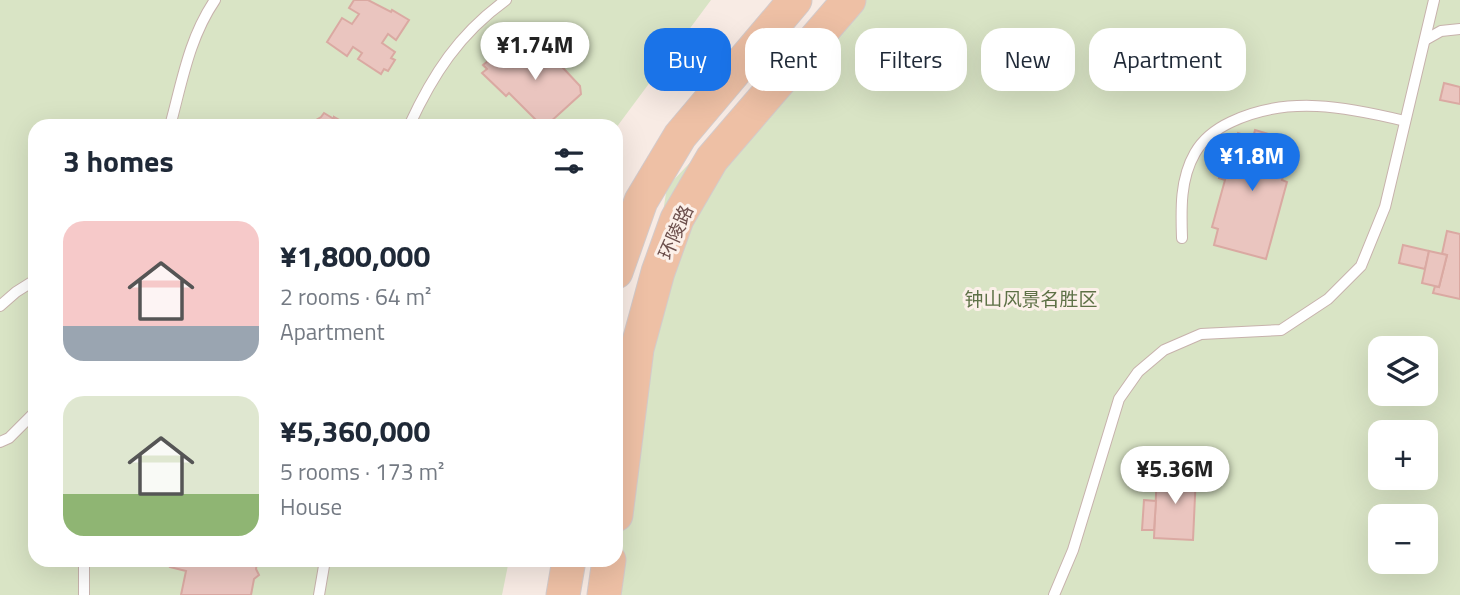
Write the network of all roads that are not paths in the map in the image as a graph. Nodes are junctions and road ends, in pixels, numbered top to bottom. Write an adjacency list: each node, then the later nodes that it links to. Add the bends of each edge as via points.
1 (215, 0): 8 (lane, via 193,40)
2 (506, 0): 9 (lane, via 448,54)
3 (795, 0): 12 (main road, via 680,135 640,201)
4 (849, 0): 17 (main road, 环陵路, via 712,159 677,219 637,349)
5 (1434, 0): 7 (lane)
6 (1460, 30): 7 (lane, via 1441,30)
7 (1425, 40): 10 (lane)
8 (172, 119)
9 (412, 119)
10 (1405, 121): 11 (lane, via 1320,105 1273,107 1215,130 1195,152 1185,177); 26 (lane, via 1385,207 1361,266 1328,299 1281,330 1201,334 1164,350 1138,372 1119,399 1073,550)
11 (1182, 238)
12 (623, 251)
13 (28, 284): 14 (lane)
14 (0, 306)
15 (28, 419): 16 (lane)
16 (0, 442)
17 (623, 460)
18 (85, 567): 22 (lane)
19 (324, 567): 23 (lane)
20 (568, 567): 24 (main road)
21 (608, 567): 25 (main road)
22 (84, 595)
23 (319, 595)
24 (563, 595)
25 (604, 595)
26 (1054, 595)

